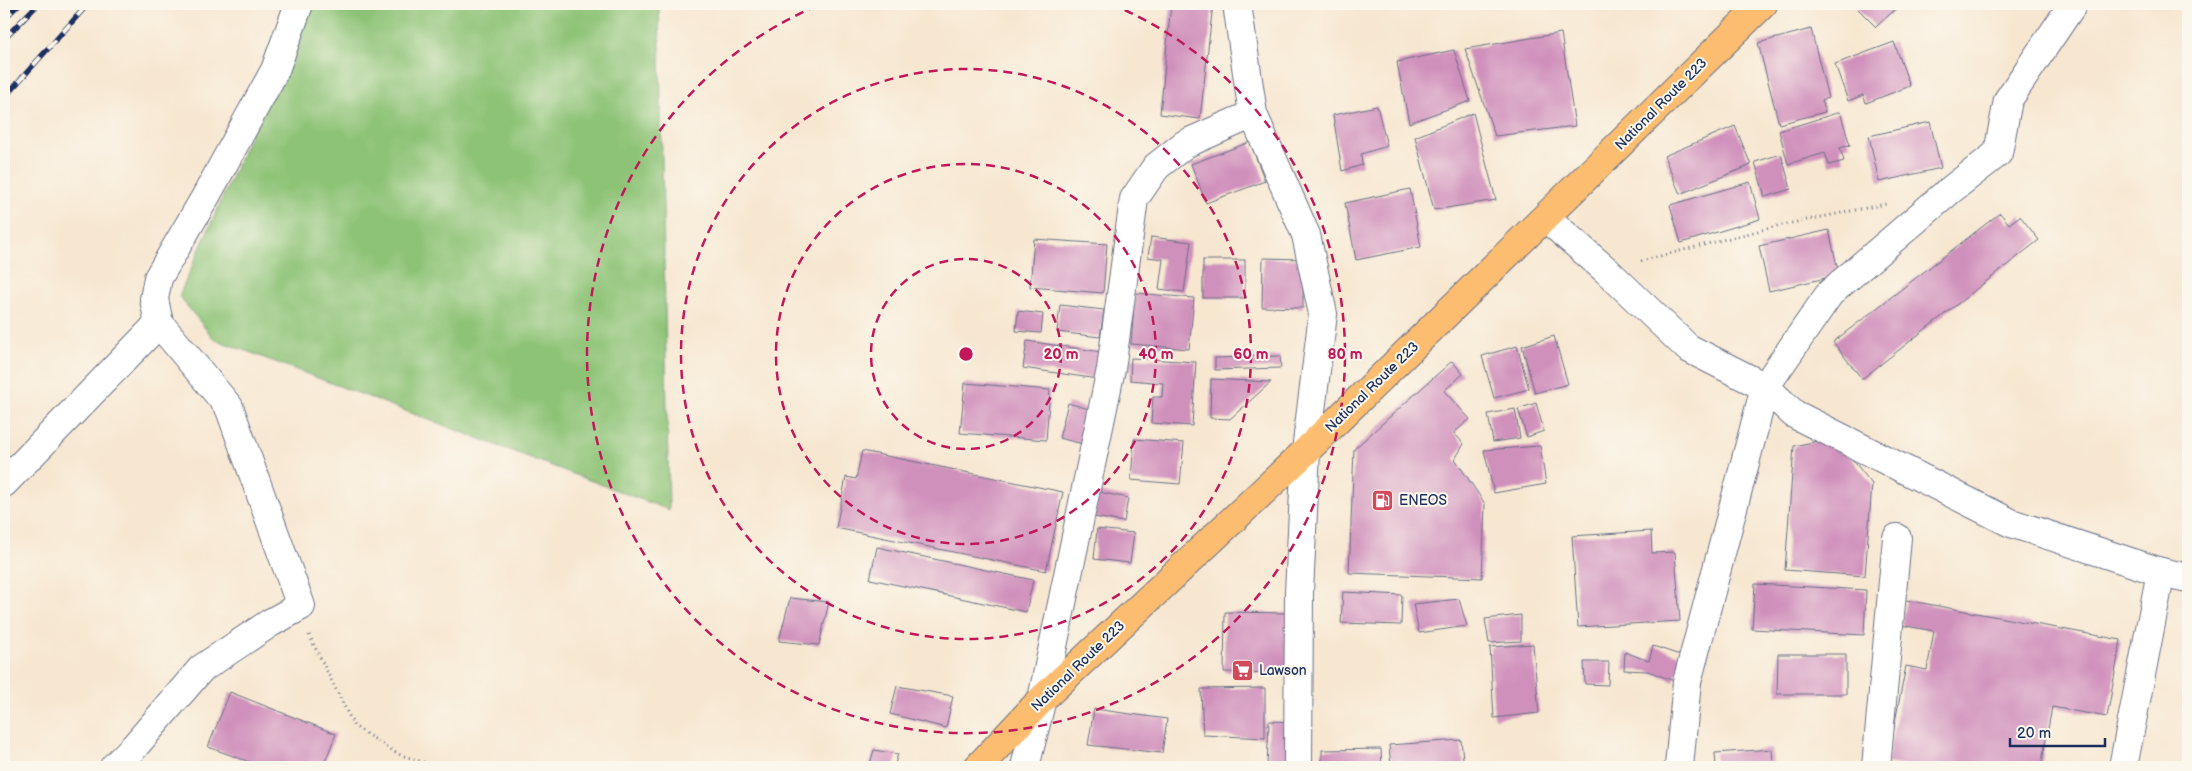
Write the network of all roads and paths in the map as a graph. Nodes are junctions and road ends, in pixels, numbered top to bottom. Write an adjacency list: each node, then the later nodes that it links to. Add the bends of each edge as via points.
1 (299, 4): 9 (street, via 275,70 158,278 154,299)
2 (1238, 4): 5 (street)
3 (1763, 4): 7 (highway, National Route 223)
4 (2073, 4): 10 (street, via 2008,100 1998,153 1830,292)
5 (1253, 114): 11 (street, via 1306,235 1323,314); 17 (street, via 1185,144 1156,167 1134,199 1111,369)
6 (1891, 203): 8 (path, via 1777,226)
7 (1546, 218): 8 (street); 11 (highway, National Route 223)
8 (1606, 270): 10 (street, via 1688,348)
9 (159, 323): 12 (street); 16 (street, via 229,407)
10 (1765, 387): 14 (street, via 1794,414 2011,523); 23 (street, via 1687,682)
11 (1306, 451): 17 (highway, National Route 223); 22 (street, via 1299,592)
12 (4, 483)
13 (1897, 538): 24 (street)
14 (2161, 572): 15 (street); 25 (street)
15 (2188, 578)
16 (301, 606): 18 (street, via 201,669); 19 (path, via 306,630 354,726 398,754)
17 (1042, 699): 20 (highway, National Route 223); 21 (street)
18 (114, 767)
19 (438, 767)
20 (978, 767)
21 (1025, 767)
22 (1298, 767)
23 (1679, 767)
24 (1876, 767)
25 (2123, 767)

